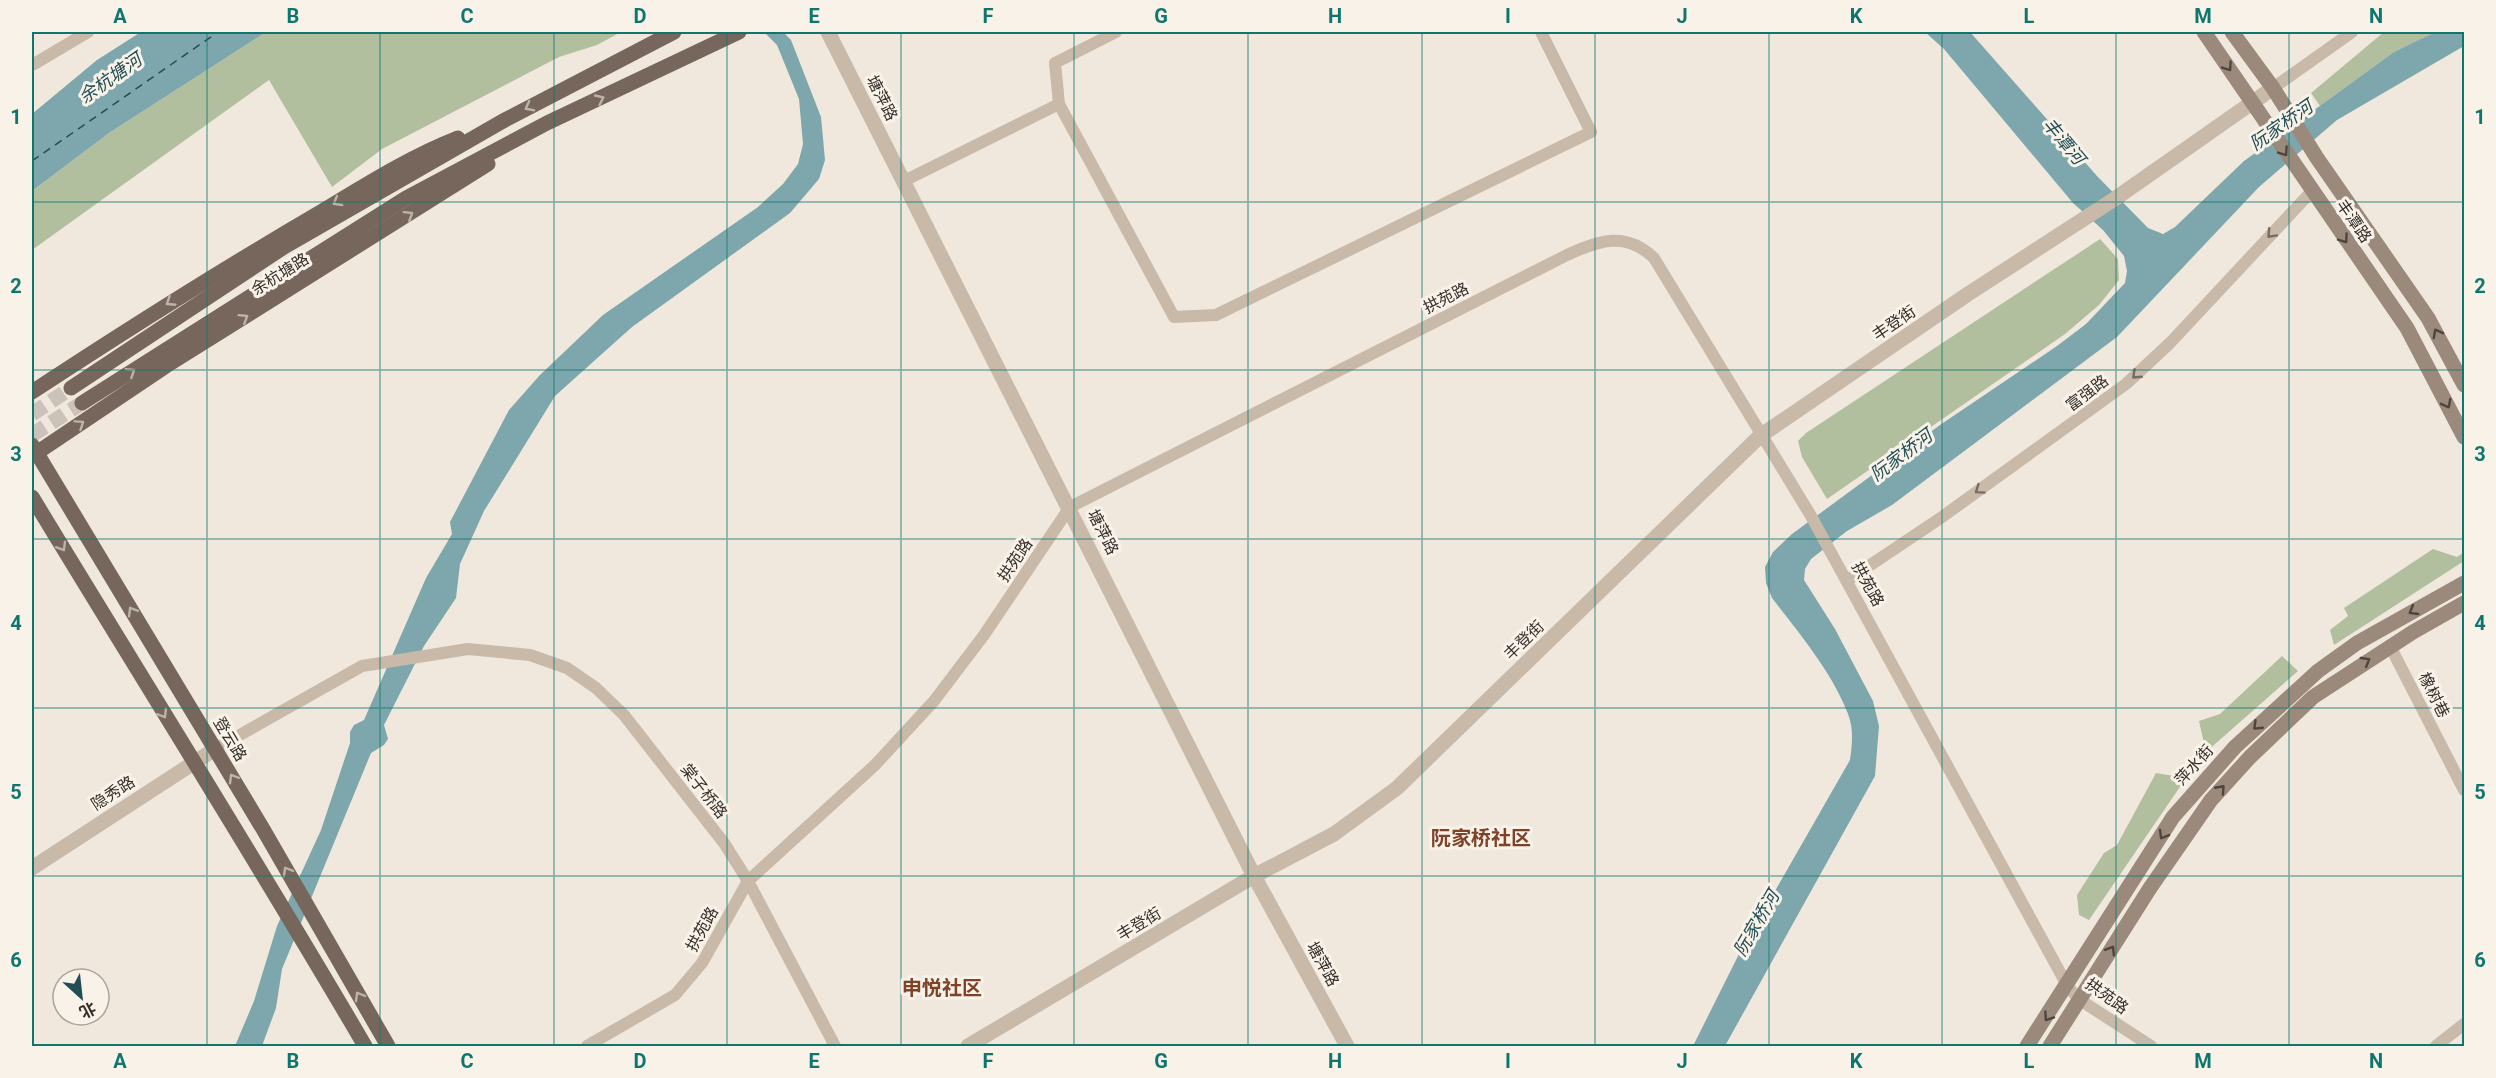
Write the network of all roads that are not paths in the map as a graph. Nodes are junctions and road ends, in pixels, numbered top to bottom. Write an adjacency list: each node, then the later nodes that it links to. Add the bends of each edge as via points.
1 (88, 32): 10 (street)
2 (674, 32): 14 (main road, 余杭塘路, one-way to 14)
3 (739, 32): 15 (main road, 余杭塘路, one-way to 3)
4 (828, 32): 16 (street, 塘萍路)
5 (1116, 32): 13 (street, via 1055,63)
6 (1541, 32): 13 (street, via 1591,132 1216,315 1174,317)
7 (2204, 32): 12 (main road, 丰潭路, one-way to 12)
8 (2232, 32): 11 (main road, 丰潭路)
9 (2352, 32): 11 (street)
10 (34, 63)
11 (2273, 88): 12 (street); 18 (main road, 丰潭路, one-way to 11, via 2428,318)
12 (2253, 103): 17 (main road, 丰潭路, one-way to 17); 22 (street, 丰登街)
13 (1059, 104): 16 (street)
14 (502, 121): 19 (main road, 余杭塘路, via 284,247); 20 (main road, 余杭塘路, one-way to 20, via 425,151 181,294)
15 (547, 123): 21 (main road, 余杭塘路, one-way to 15, via 406,198); 24 (main road, 余杭塘路, one-way to 15, via 452,188)
16 (904, 181): 26 (street, 塘萍路)
17 (2311, 192): 23 (main road, 丰潭路, one-way to 23, via 2407,328); 27 (street, 富强路, one-way to 27, via 2127,384)
18 (2464, 385)
19 (71, 388)
20 (32, 392)
21 (82, 403)
22 (1760, 436): 26 (street, 拱苑路, via 1654,258 1642,247 1624,241 1604,241 1567,255); 27 (street, 拱苑路); 35 (street, 丰登街, via 1397,788 1334,834)
23 (2464, 437)
24 (33, 451): 31 (main road, 登云路, one-way to 24)
25 (32, 497): 32 (main road, one-way to 32)
26 (1070, 507): 35 (street, 塘萍路); 36 (street, 拱苑路, via 984,635 934,701 875,765)
27 (1848, 580): 37 (street, 拱苑路)
28 (2464, 583): 37 (main road, 萍水街, one-way to 37, via 2333,660 2235,747 2173,817)
29 (2464, 603): 30 (main road)
30 (2390, 646): 33 (street, 橡树巷); 38 (main road, one-way to 30, via 2211,800 2313,697)
31 (215, 749): 32 (street, 隐秀路); 36 (street, 棠子桥路, via 362,666 468,649 530,655 567,668 624,714 724,843); 41 (main road, 登云路, one-way to 31)
32 (193, 763): 34 (street, 隐秀路); 40 (main road, via 252,854)
33 (2464, 790)
34 (32, 868)
35 (1254, 876): 44 (street, 丰登街); 45 (street, 塘萍路)
36 (748, 881): 42 (street, 拱苑路, via 702,963 675,995); 43 (street, 棠子桥路)
37 (2068, 987): 38 (street, 拱苑路); 46 (main road, 萍水街, one-way to 46)
38 (2080, 1000): 47 (main road); 48 (street, 拱苑路)
39 (2464, 1024): 49 (street)
40 (365, 1047)
41 (388, 1047)
42 (587, 1047)
43 (835, 1047)
44 (968, 1047)
45 (1347, 1047)
46 (2027, 1047)
47 (2050, 1047)
48 (2151, 1047)
49 (2436, 1047)

